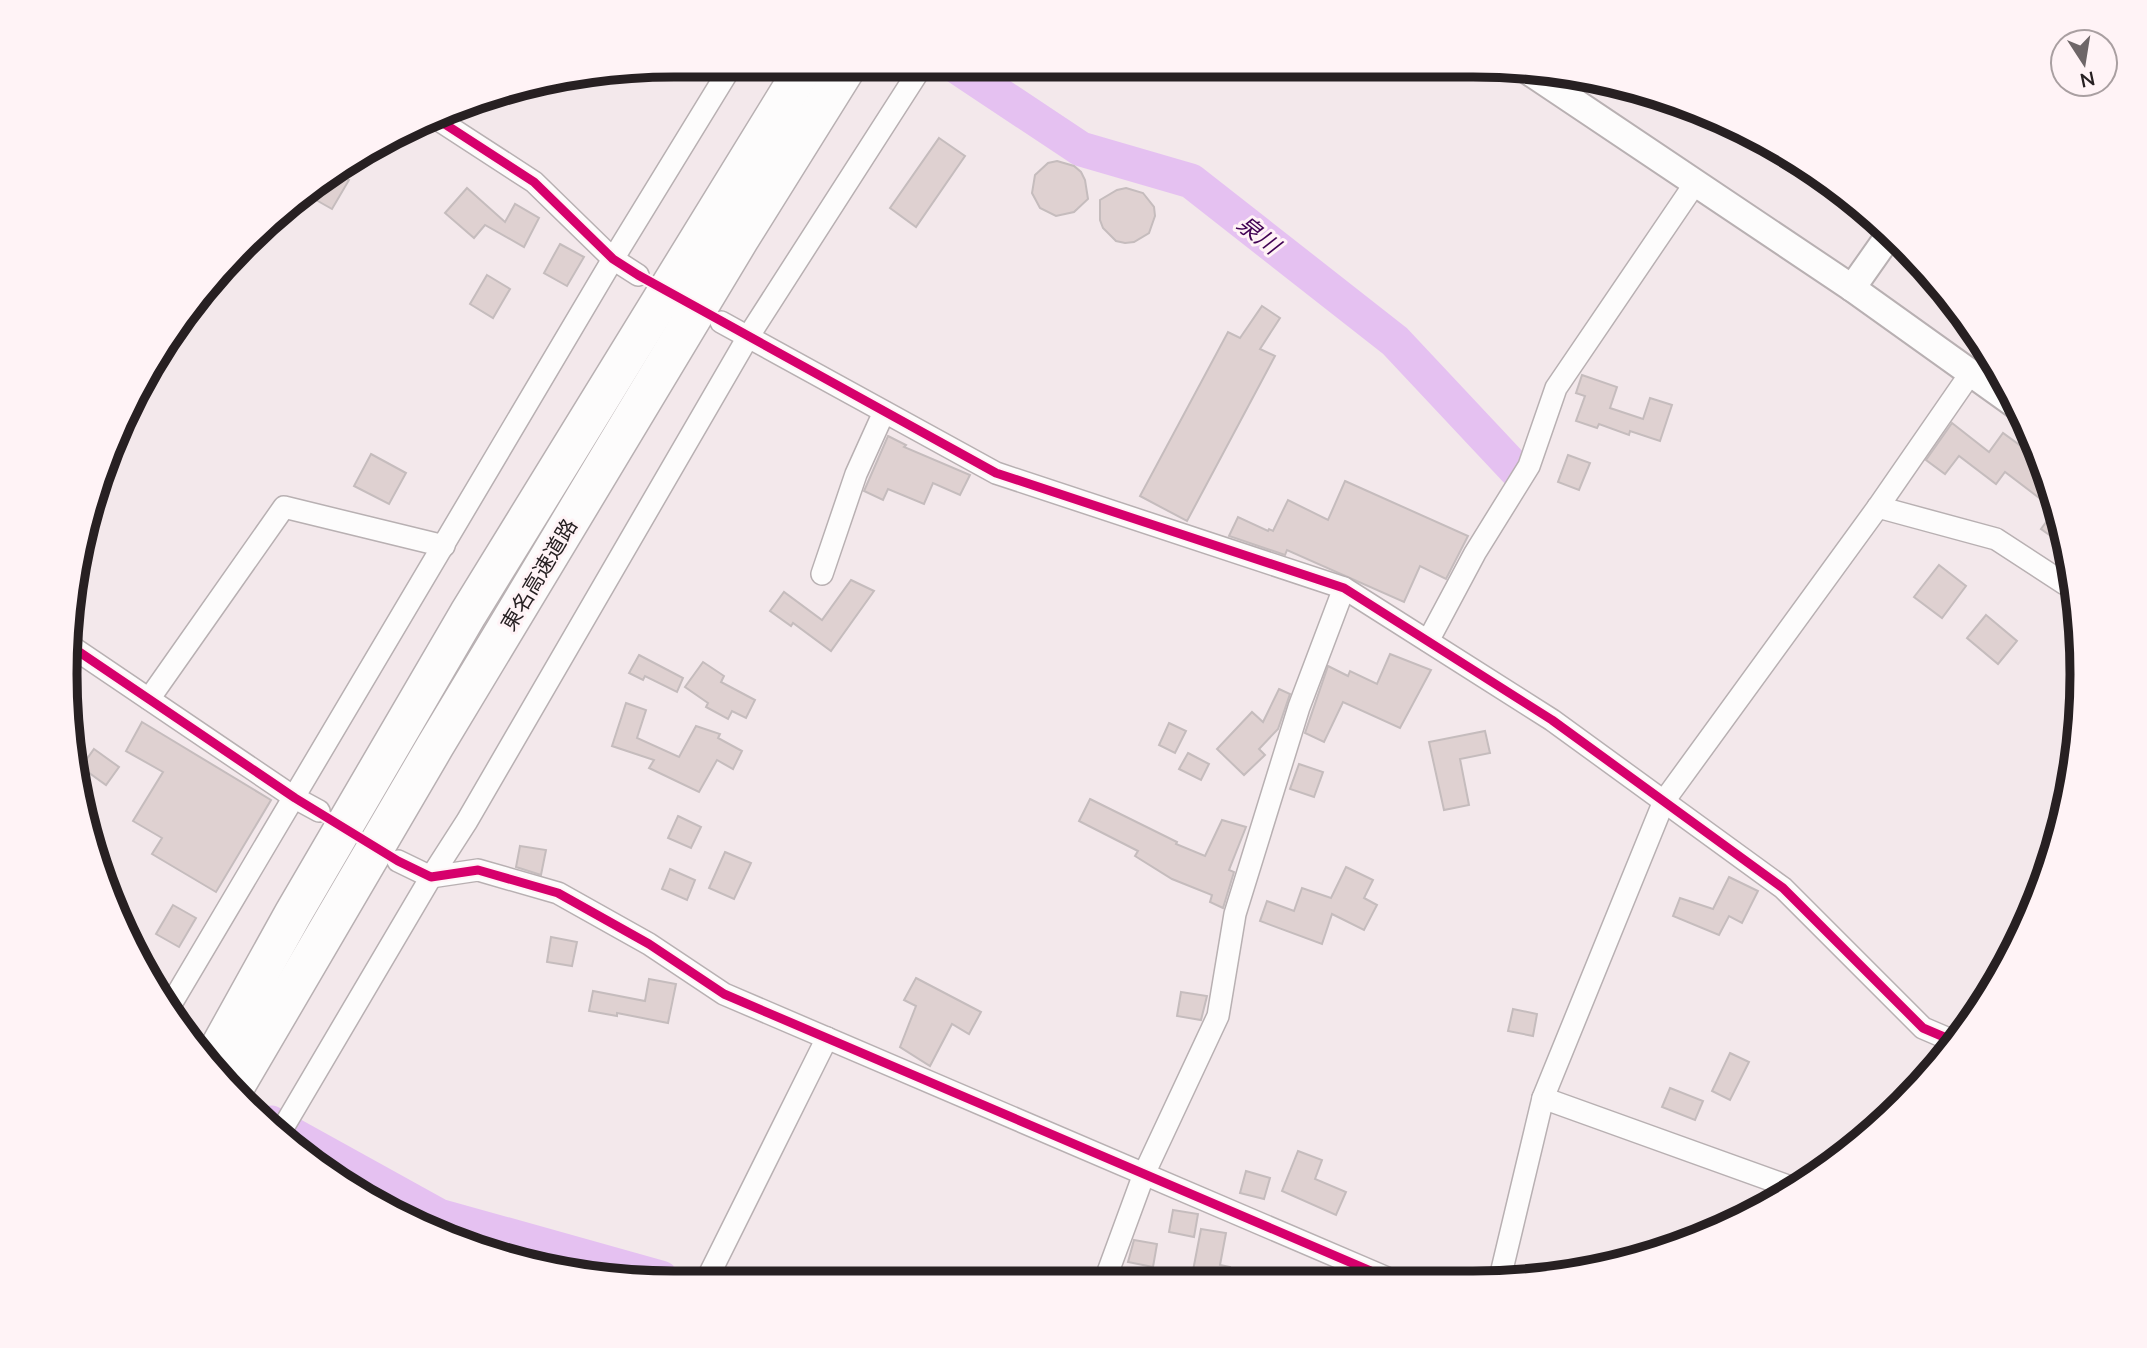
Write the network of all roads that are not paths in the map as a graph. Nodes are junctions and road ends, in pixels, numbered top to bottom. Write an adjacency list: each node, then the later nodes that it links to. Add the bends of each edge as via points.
1 (725, 77): 9 (street)
2 (798, 77): 35 (highway, 東名高速道路, via 468,614 293,914)
3 (841, 77): 35 (highway, 東名高速道路, via 449,722)
4 (915, 77): 13 (street)
5 (1544, 81): 7 (street)
6 (443, 123): 9 (street, via 534,182)
7 (1696, 182): 11 (street); 22 (street, via 1556,388 1529,466)
8 (1884, 242): 11 (street)
9 (613, 258): 10 (street); 18 (street)
10 (638, 275)
11 (1852, 288): 14 (street)
12 (721, 322): 13 (street)
13 (747, 337): 16 (street); 29 (street)
14 (1970, 374): 15 (street); 17 (street)
15 (2000, 395)
16 (884, 412): 19 (street, via 856,474); 21 (street, via 996,473)
17 (1878, 507): 20 (street, via 1996,538); 26 (street)
18 (444, 546): 24 (street, via 284,507); 25 (street)
19 (822, 574)
20 (2063, 583)
21 (1344, 588): 22 (street); 38 (street, via 1299,707 1235,914 1218,1016)
22 (1428, 641): 26 (street, via 1552,720)
23 (78, 651): 24 (street)
24 (149, 699): 25 (street)
25 (295, 798): 27 (street); 30 (street)
26 (1664, 802): 31 (street, via 1783,888); 36 (street)
27 (319, 811)
28 (398, 861): 29 (street)
29 (431, 877): 32 (street, via 478,870 558,893 649,944 724,994); 37 (street)
30 (174, 1000)
31 (1930, 1031): 33 (street); 34 (street, via 1924,1043)
32 (827, 1038): 38 (street); 41 (street)
33 (1946, 1038)
34 (1937, 1049)
35 (229, 1064)
36 (1543, 1098): 39 (street); 40 (street)
37 (284, 1126)
38 (1144, 1174): 42 (street); 43 (street)
39 (1783, 1184)
40 (1502, 1270)
41 (710, 1271)
42 (1108, 1271)
43 (1371, 1271)

